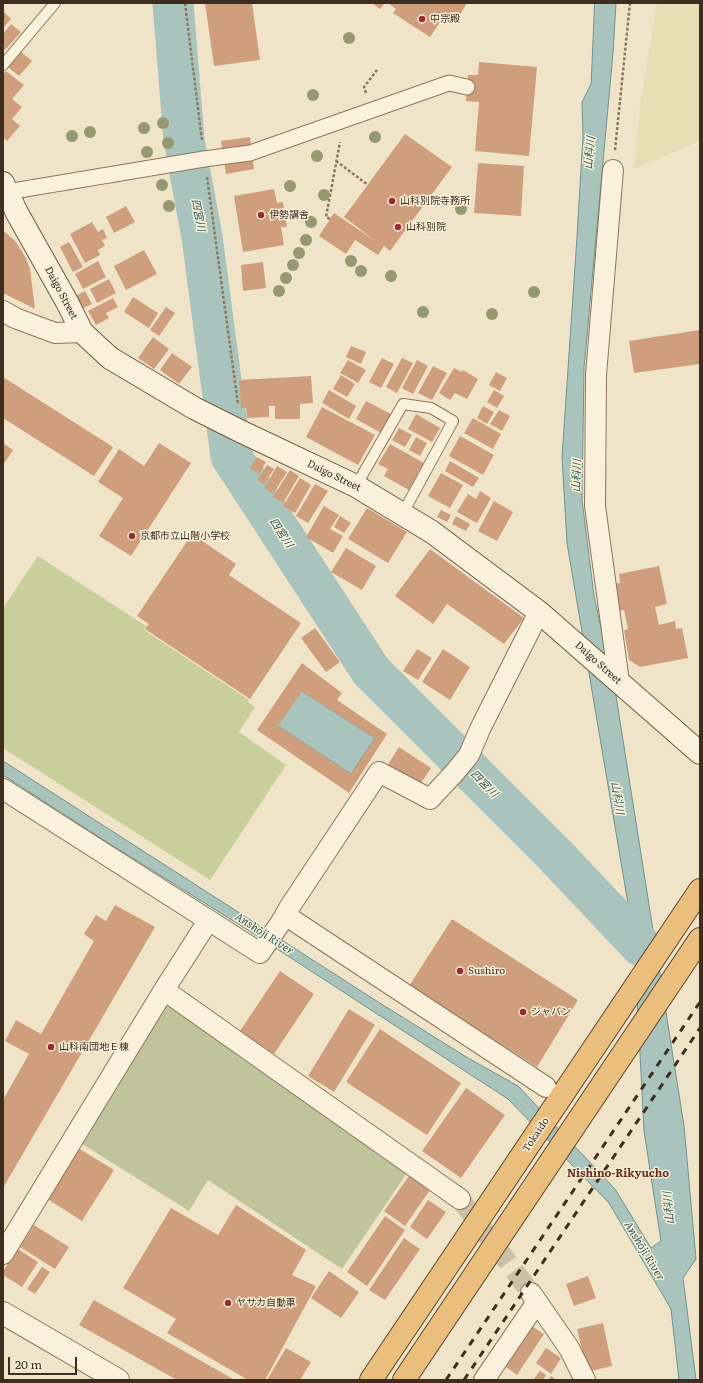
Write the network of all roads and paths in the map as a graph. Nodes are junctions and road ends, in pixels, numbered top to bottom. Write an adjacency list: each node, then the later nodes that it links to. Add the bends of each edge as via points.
1 (55, 3): 4 (lane)
2 (185, 3): 7 (path)
3 (630, 3): 9 (path)
4 (3, 65)
5 (467, 87): 6 (street, via 450,83)
6 (344, 120): 7 (street, via 250,153); 8 (path)
7 (191, 161): 11 (street); 15 (path)
8 (336, 162): 10 (path); 12 (path, via 326,217)
9 (613, 170): 19 (street, via 596,375 595,506)
10 (368, 184)
11 (4, 189): 14 (main road, Daigo Street)
12 (330, 220)
13 (3, 312): 14 (street, via 55,333)
14 (82, 332): 15 (main road, Daigo Street, via 110,358 194,408)
15 (242, 432): 16 (main road, Daigo Street)
16 (356, 486): 17 (main road, Daigo Street); 17 (lane, via 404,404 430,408 452,422)
17 (402, 513): 18 (main road, Daigo Street, via 432,532)
18 (539, 612): 19 (main road, Daigo Street); 23 (street, via 469,755 456,771 430,799 379,772)
19 (613, 677): 20 (main road, Daigo Street)
20 (700, 753)
21 (3, 789): 24 (street)
22 (700, 890): 32 (highway, Tokaido)
23 (284, 917): 24 (street, via 260,954); 27 (street)
24 (208, 921): 26 (street)
25 (700, 939): 33 (highway)
26 (164, 990): 28 (street); 29 (street)
27 (546, 1087)
28 (460, 1199)
29 (3, 1254)
30 (3, 1313): 31 (main road)
31 (118, 1380)
32 (371, 1380)
33 (404, 1380)
34 (484, 1380): 35 (street, via 534,1297 570,1348)
35 (585, 1380)

